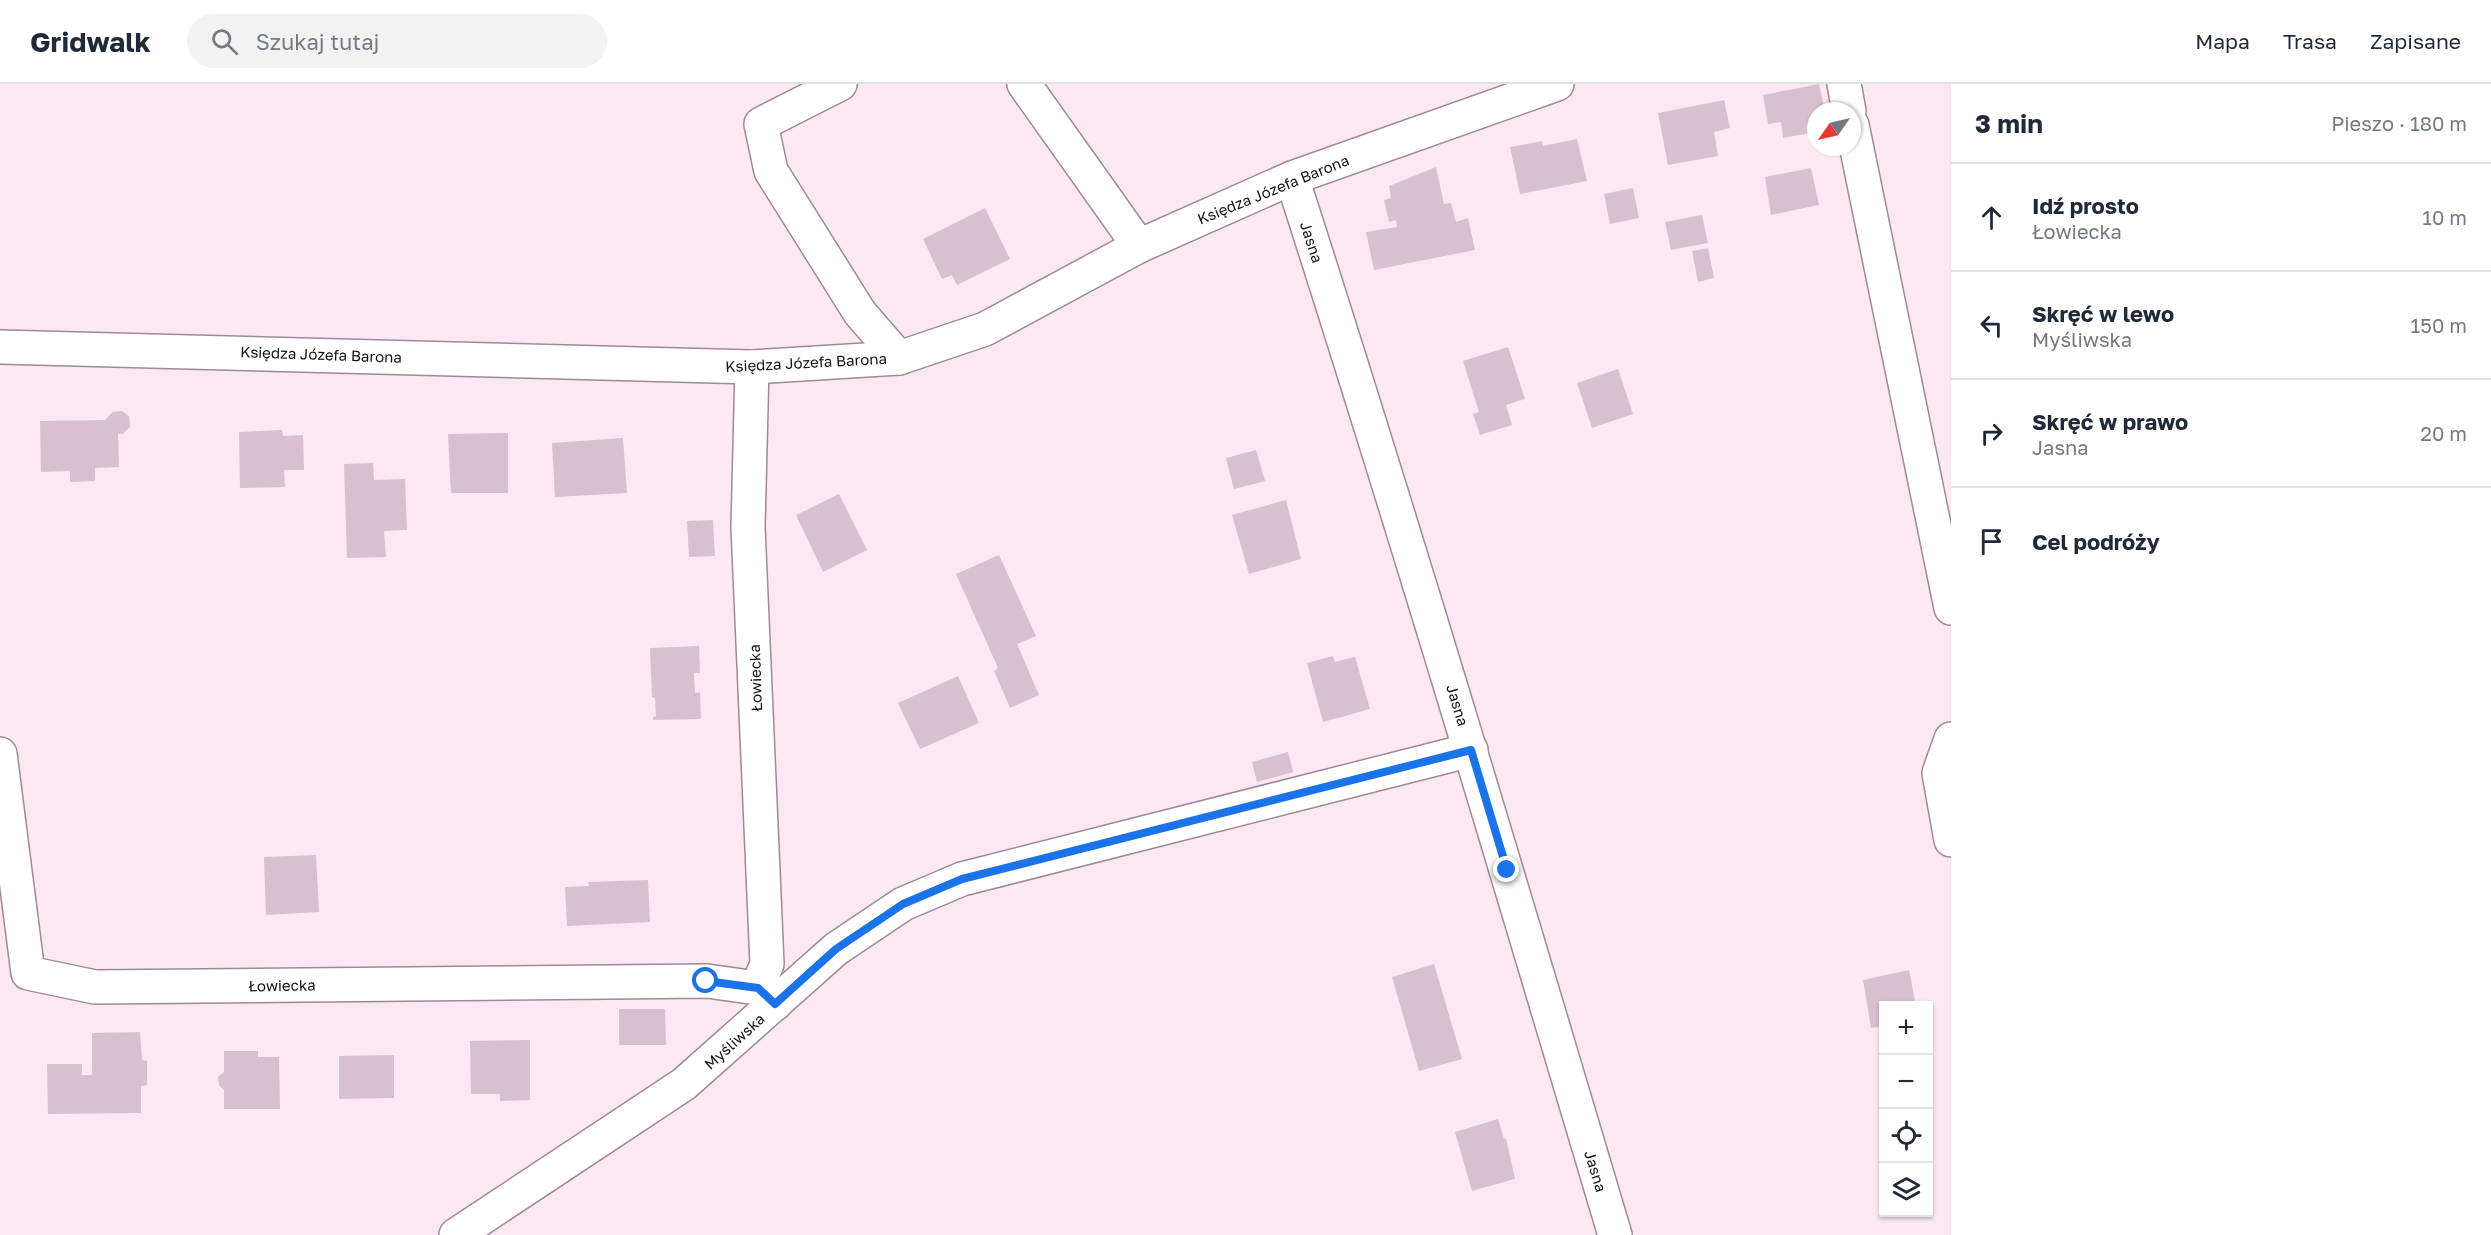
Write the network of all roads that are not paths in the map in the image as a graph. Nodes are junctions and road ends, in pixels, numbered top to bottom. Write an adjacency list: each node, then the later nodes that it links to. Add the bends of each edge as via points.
1 (840, 84): 10 (street, via 761,124 771,171 860,313)
2 (1024, 84): 8 (street)
3 (1557, 84): 7 (street, Księdza Józefa Barona)
4 (1844, 84): 5 (street)
5 (1847, 102)
6 (1858, 156): 12 (street)
7 (1292, 178): 8 (street, Księdza Józefa Barona); 14 (street, Jasna)
8 (1139, 246): 10 (street, Księdza Józefa Barona, via 985,329)
9 (0, 347): 11 (street, Księdza Józefa Barona)
10 (899, 357): 11 (street, Księdza Józefa Barona)
11 (752, 367): 17 (street, Łowiecka, via 748,527 768,964)
12 (1951, 608)
13 (1951, 739): 16 (street, via 1939,773)
14 (1471, 750): 17 (street, Myśliwska, via 962,879 903,904); 19 (street, Jasna)
15 (0, 754): 17 (street, Łowiecka, via 28,973 95,987 706,981)
16 (1951, 840)
17 (766, 996): 18 (street, Myśliwska, via 684,1084)
18 (456, 1235)
19 (1615, 1235)

